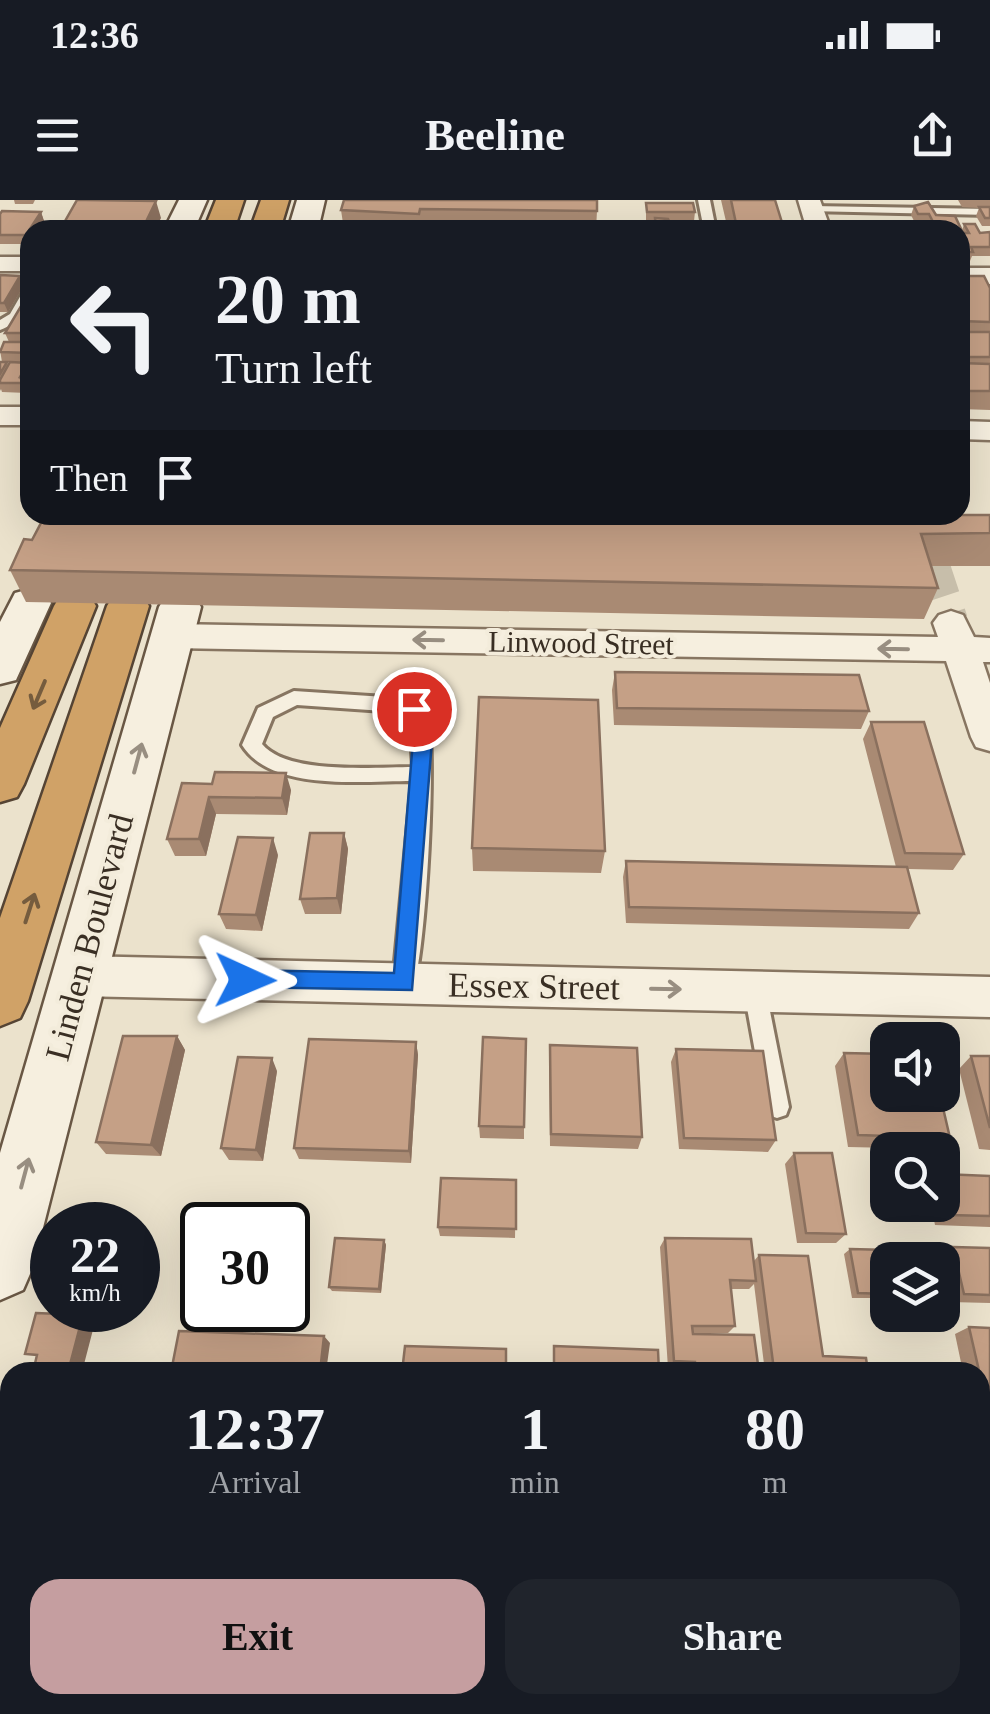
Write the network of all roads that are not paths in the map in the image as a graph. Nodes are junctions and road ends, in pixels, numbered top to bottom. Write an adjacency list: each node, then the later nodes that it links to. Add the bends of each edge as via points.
1 (990, 212): 2 (lane)
2 (814, 213)
3 (20, 308): 4 (lane)
4 (0, 326)
5 (75, 606): 10 (highway, one-way to 10)
6 (160, 617): 7 (street, Linwood Street, one-way to 6); 11 (street, Linden Boulevard, one-way to 6); 15 (highway, Linden Boulevard, one-way to 6)
7 (967, 640): 8 (street)
8 (990, 737)
9 (421, 774): 9 (lane, via 422,719 400,705 284,700 264,713 252,745 261,759 291,770); 12 (lane)
10 (0, 784)
11 (78, 976): 12 (street, Essex Street); 17 (street, Linden Boulevard, one-way to 11)
12 (404, 983): 13 (street, Essex Street, one-way to 13)
13 (755, 992): 14 (street, Essex Street); 16 (lane)
14 (990, 997)
15 (0, 1001)
16 (776, 1107)
17 (0, 1267)

